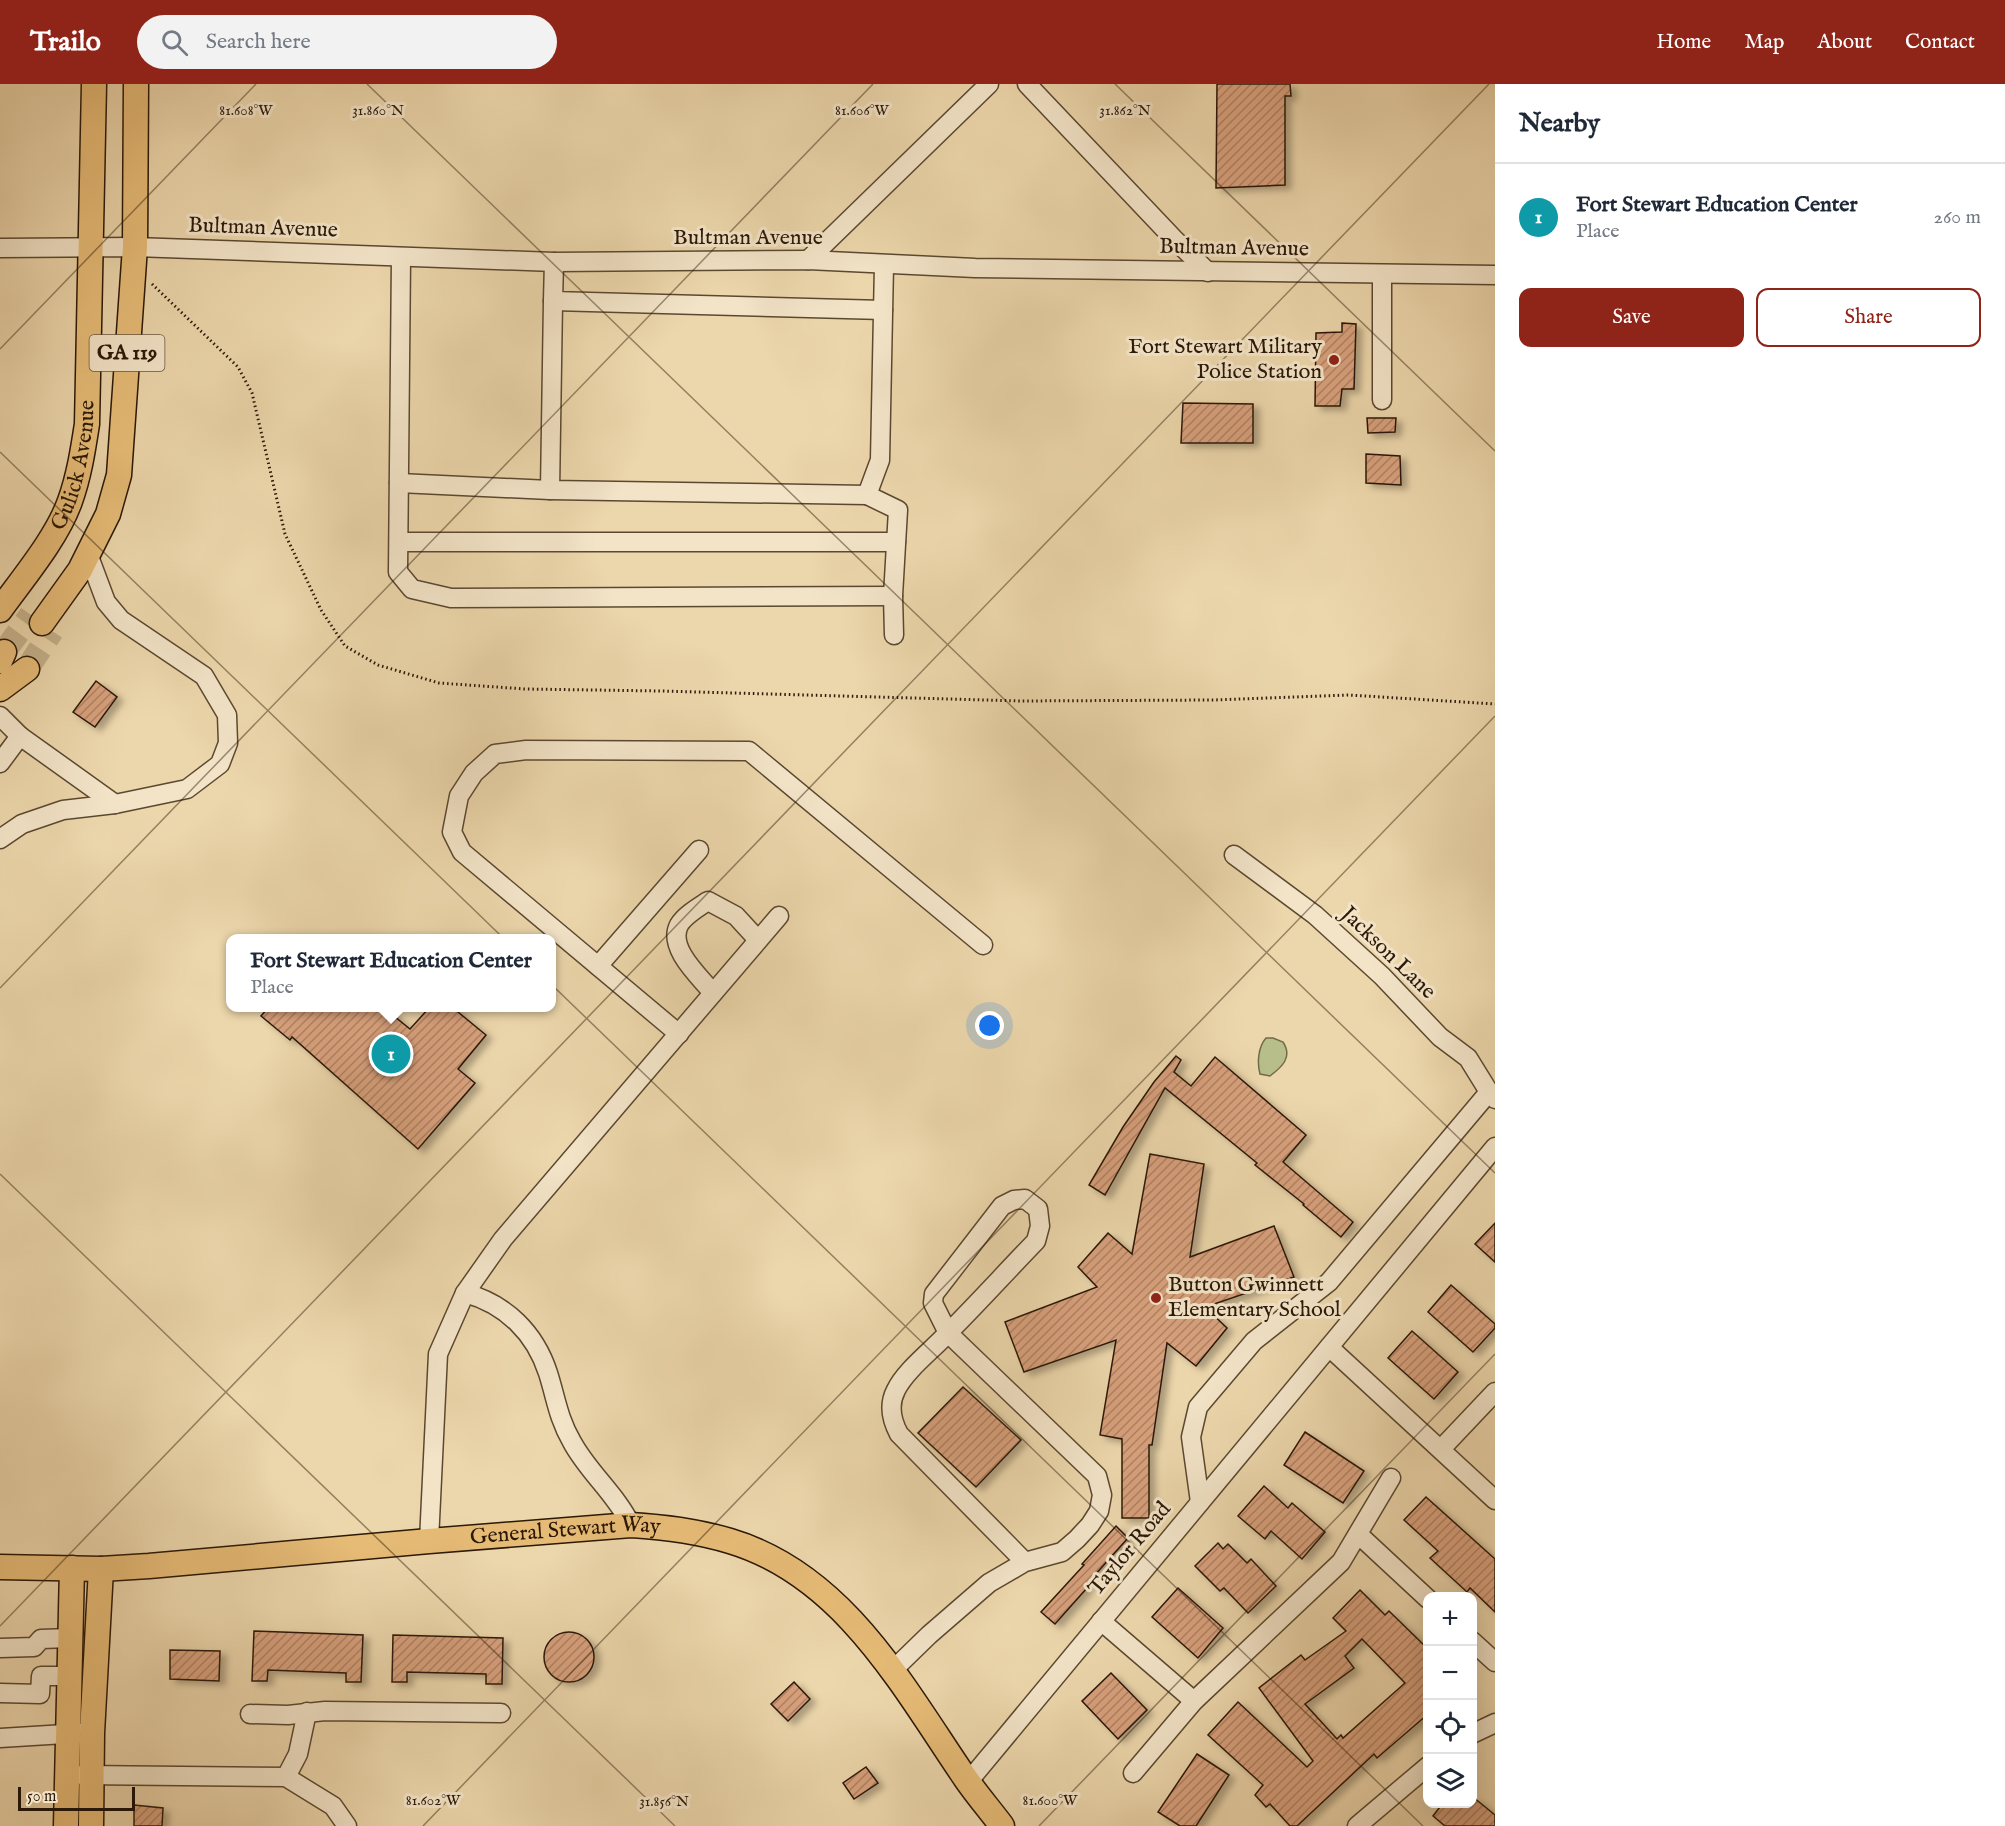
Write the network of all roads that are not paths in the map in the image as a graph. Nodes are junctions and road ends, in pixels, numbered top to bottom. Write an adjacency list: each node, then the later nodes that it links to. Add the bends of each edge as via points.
1 (94, 84): 5 (main road, Gulick Avenue / GA 119)
2 (136, 84): 7 (main road, GA 119)
3 (989, 84): 9 (street)
4 (1027, 84): 12 (street)
5 (91, 247): 6 (street, Bultman Avenue); 7 (street, Bultman Avenue); 25 (main road, Gulick Avenue / GA 119, via 87,424 79,474 69,504 49,541)
6 (0, 248)
7 (134, 257): 8 (street, Bultman Avenue); 23 (main road, GA 119, via 119,475 108,514)
8 (401, 257): 10 (street, Bultman Avenue); 18 (street)
9 (808, 260): 10 (street, Bultman Avenue); 11 (street, Bultman Avenue)
10 (554, 262): 15 (street)
11 (884, 265): 12 (street, Bultman Avenue); 16 (street)
12 (1208, 272): 13 (street, Bultman Avenue)
13 (1382, 274): 14 (street, Bultman Avenue); 17 (street)
14 (1495, 274)
15 (553, 301): 16 (street); 19 (street)
16 (883, 310): 20 (street, via 880,460)
17 (1382, 400)
18 (399, 483): 19 (street); 21 (street)
19 (550, 490): 20 (street)
20 (867, 495): 22 (street, via 898,510)
21 (399, 542): 22 (street); 24 (street, via 398,572 412,589 451,598)
22 (896, 542): 24 (street)
23 (88, 554): 26 (main road, GA 119); 34 (street, via 106,602 121,620 204,676 227,716 228,743 220,764 204,778 188,789)
24 (893, 596): 27 (street)
25 (0, 610)
26 (45, 619)
27 (894, 635)
28 (11, 660): 29 (main road); 30 (main road)
29 (0, 679)
30 (0, 689)
31 (0, 716): 32 (street)
32 (20, 736): 33 (street); 34 (street)
33 (0, 764)
34 (115, 804): 35 (street, via 63,810 22,824)
35 (0, 839)
36 (699, 850): 41 (street)
37 (1234, 855): 44 (street, Jackson Lane, via 1315,915 1382,976 1440,1037 1468,1058)
38 (779, 916): 39 (street)
39 (758, 940): 42 (street); 42 (street, via 736,916 708,901 679,925 676,942 685,960)
40 (982, 945): 41 (street, via 749,751 526,750 495,754 474,773 459,796 452,832 462,852)
41 (598, 966): 43 (street)
42 (713, 993): 43 (street)
43 (679, 1034): 46 (street, via 503,1239)
44 (1492, 1096): 53 (street, via 1329,1282 1254,1341 1198,1407 1191,1437)
45 (1495, 1147): 48 (street, Taylor Road)
46 (465, 1293): 54 (street, via 494,1303 522,1325 543,1359 558,1413 573,1445 622,1507); 56 (street, via 438,1354)
47 (948, 1333): 47 (street, via 1036,1240 1040,1226 1038,1209 1025,1199 1002,1206 934,1294 933,1303); 57 (street, via 895,1391 892,1422 907,1443); 57 (street, via 1097,1476 1101,1485 1099,1511 1090,1526 1062,1552)
48 (1329, 1347): 50 (street); 53 (street, Taylor Road)
49 (1495, 1392): 50 (street)
50 (1441, 1449): 52 (street)
51 (1391, 1478): 55 (street)
52 (1495, 1500)
53 (1200, 1502): 62 (street, Taylor Road)
54 (631, 1525): 56 (main road, General Stewart Way); 68 (main road, General Stewart Way, via 664,1527 731,1541 776,1561 818,1588 853,1621)
55 (1358, 1534): 61 (street); 72 (street, via 1341,1562)
56 (429, 1541): 60 (main road, General Stewart Way)
57 (1025, 1562): 68 (street, via 989,1583)
58 (0, 1567): 59 (main road, General Stewart Way)
59 (72, 1568): 60 (main road, General Stewart Way); 63 (main road)
60 (101, 1569): 78 (main road)
61 (1423, 1594)
62 (1101, 1621): 72 (street); 86 (street, Taylor Road)
63 (70, 1638): 64 (street); 70 (main road)
64 (41, 1639): 66 (street, via 34,1647); 69 (street)
65 (1477, 1645): 67 (street)
66 (0, 1648)
67 (1495, 1662)
68 (893, 1670): 86 (main road, General Stewart Way)
69 (41, 1676): 70 (street); 71 (street, via 40,1694)
70 (69, 1676): 79 (main road)
71 (0, 1693)
72 (1194, 1701): 82 (street)
73 (307, 1713): 74 (street); 75 (street); 85 (street, via 298,1754)
74 (501, 1713)
75 (250, 1714)
76 (1495, 1723): 77 (street)
77 (1477, 1732)
78 (92, 1733): 79 (street); 84 (main road)
79 (68, 1734): 80 (street); 83 (main road)
80 (0, 1737)
81 (1423, 1770): 91 (street)
82 (1133, 1773)
83 (67, 1774): 84 (street); 87 (main road)
84 (92, 1776): 85 (street); 88 (main road)
85 (286, 1777): 89 (street, via 333,1806)
86 (968, 1782): 90 (main road, General Stewart Way)
87 (66, 1826)
88 (91, 1826)
89 (347, 1826)
90 (1002, 1826)
91 (1357, 1826)

